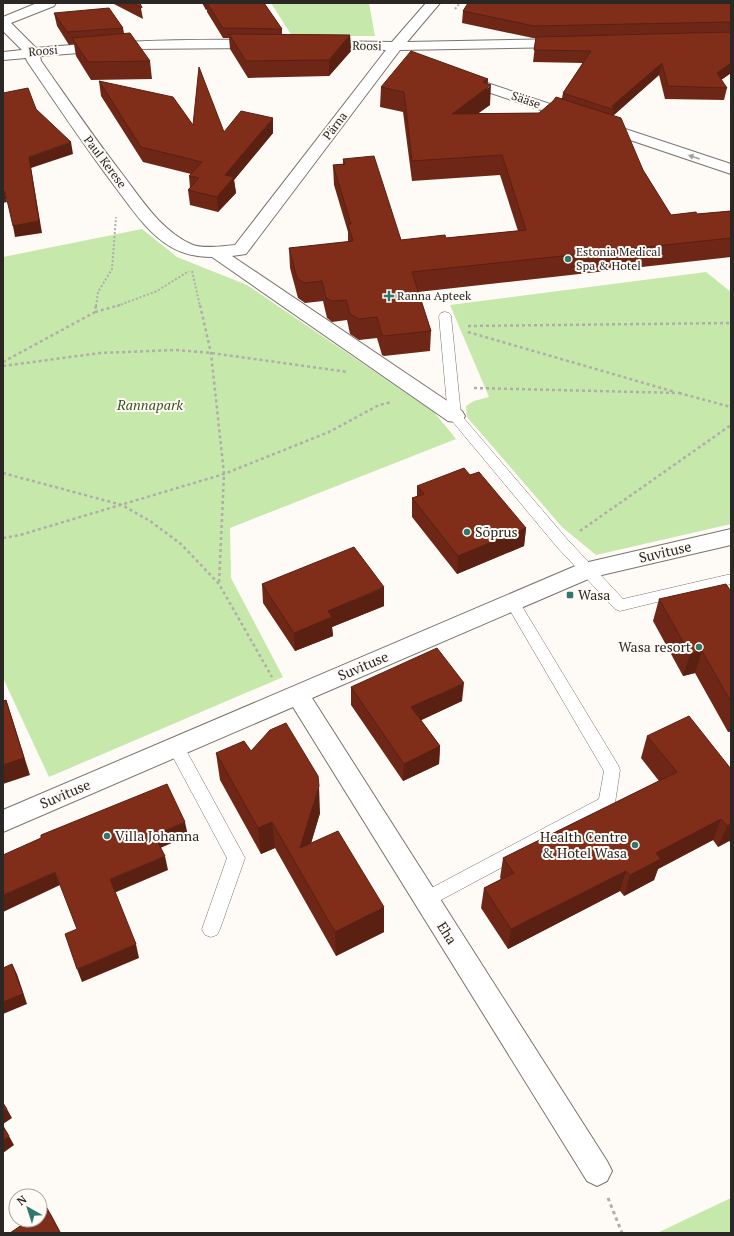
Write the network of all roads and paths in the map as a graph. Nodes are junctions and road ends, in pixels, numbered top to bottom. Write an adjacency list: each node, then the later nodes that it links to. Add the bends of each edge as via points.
1 (49, 3): 3 (street)
2 (433, 3): 7 (street, Pärna)
3 (3, 22): 8 (street, Paul Kerese)
4 (581, 42): 7 (street, Roosi)
5 (271, 44): 8 (street, Roosi, via 160,43)
6 (310, 44): 7 (street, Roosi)
7 (396, 46): 10 (street); 14 (street, Pärna)
8 (32, 52): 9 (street, Roosi); 13 (street, Paul Kerese, via 38,68 99,157)
9 (3, 56)
10 (406, 60)
11 (446, 73): 12 (street, Sääse, one-way to 11)
12 (731, 169)
13 (119, 181): 15 (street, Paul Kerese, via 139,207 173,242 187,249); 16 (path, via 112,269 98,292)
14 (240, 250): 15 (street, Paul Kerese)
15 (214, 251): 25 (street)
16 (95, 312): 19 (path, via 157,291 192,269); 20 (path)
17 (446, 321): 18 (path); 23 (lane); 24 (path)
18 (731, 323)
19 (211, 353): 21 (path, via 176,350 100,353); 22 (path); 30 (path)
20 (3, 362)
21 (3, 366)
22 (356, 374)
23 (453, 388): 24 (path); 27 (lane)
24 (680, 393): 26 (path)
25 (423, 395): 27 (street); 30 (path, via 379,405 329,432)
26 (731, 407)
27 (454, 416): 34 (lane)
28 (731, 425): 34 (path)
29 (3, 473): 31 (path)
30 (224, 474): 31 (path); 37 (path)
31 (122, 505): 33 (path); 37 (path, via 150,521 181,544)
32 (731, 537): 35 (street, Suvituse)
33 (3, 538)
34 (562, 544): 35 (lane)
35 (588, 570): 36 (lane, via 620,605); 38 (street, Suvituse)
36 (731, 579)
37 (219, 584): 39 (path)
38 (512, 602): 40 (street, Suvituse); 43 (lane, via 612,770 607,803)
39 (273, 679)
40 (297, 694): 41 (street, Suvituse); 43 (street, Eha)
41 (175, 746): 42 (street, Suvituse); 44 (lane, via 236,858)
42 (3, 820)
43 (426, 900): 45 (street, Eha)
44 (211, 929)
45 (597, 1171): 46 (path)
46 (622, 1233)

